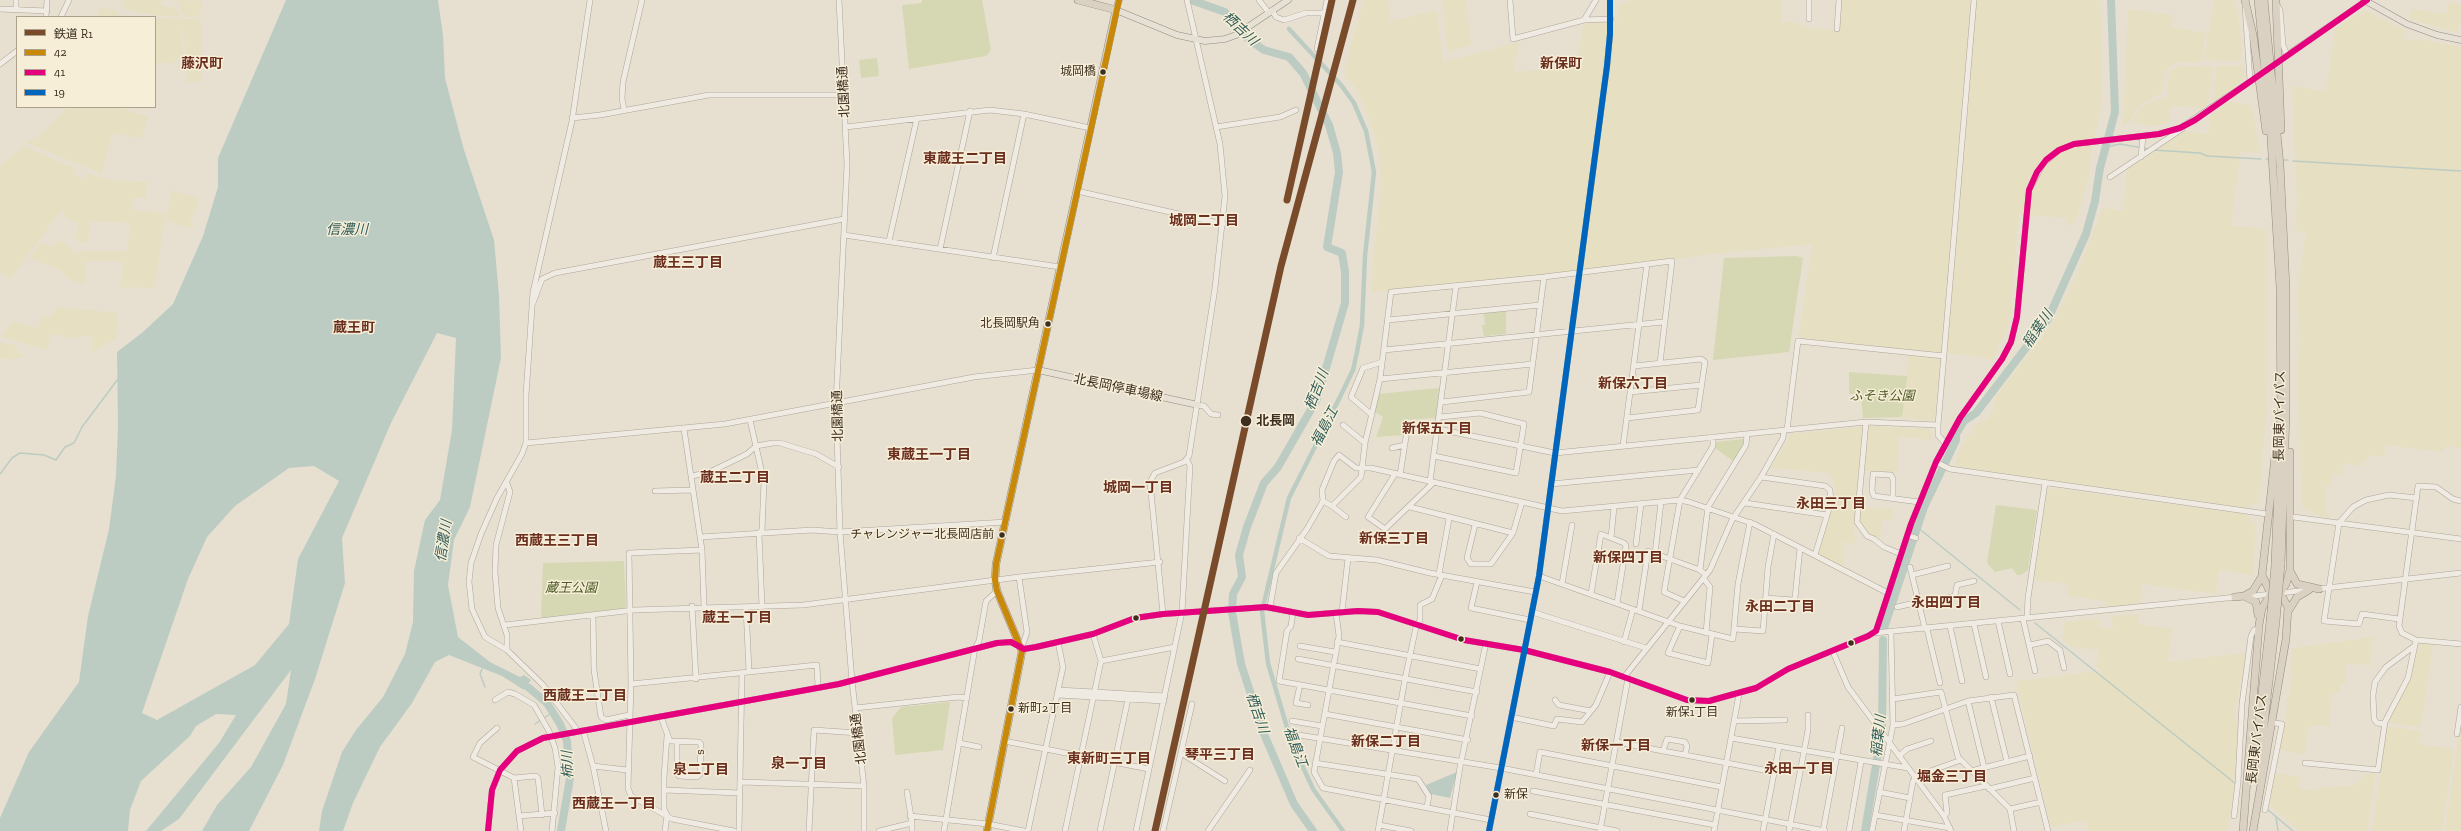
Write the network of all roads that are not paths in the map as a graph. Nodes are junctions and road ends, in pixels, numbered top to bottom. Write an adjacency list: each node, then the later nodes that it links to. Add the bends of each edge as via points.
1 (16, 0): 25 (street)
2 (47, 0): 27 (street)
3 (69, 0): 31 (street)
4 (590, 0): 50 (street)
5 (642, 0): 46 (street, via 623,82)
6 (839, 0): 45 (street, 北園橋通)
7 (1078, 0): 26 (highway)
8 (1119, 0): 26 (main road)
9 (1187, 0): 37 (street)
10 (1259, 0): 28 (street)
11 (1288, 0): 28 (main road)
12 (1327, 0): 29 (street)
13 (1510, 0): 34 (street, via 1513,39)
14 (1596, 0): 34 (street)
15 (1610, 0): 32 (street)
16 (1809, 0): 33 (street)
17 (1839, 0): 35 (street)
18 (1974, 0): 85 (street)
19 (2258, 0): 58 (highway, 長岡東バイパス)
20 (2264, 0): 59 (highway, 長岡東バイパス)
21 (2366, 0): 36 (main road, via 2407,24 2436,35); 40 (street)
22 (2245, 1): 44 (street); 58 (highway, via 2253,35 2268,143)
23 (2276, 2): 40 (street, via 2280,10 2283,45); 59 (highway)
24 (0, 9): 25 (street)
25 (16, 9): 27 (street)
26 (1116, 10): 37 (main road); 55 (highway)
27 (47, 11): 30 (street)
28 (1270, 12): 29 (street, via 1284,20 1306,13); 37 (main road, via 1225,39)
29 (1324, 13): 38 (street)
30 (46, 16)
31 (61, 16)
32 (1611, 19): 34 (street); 70 (street)
33 (1809, 19)
34 (1584, 20)
35 (1837, 30)
36 (2461, 40)
37 (1197, 41): 54 (street)
38 (1317, 49)
39 (16, 51): 42 (street)
40 (2287, 55): 41 (street)
41 (2281, 59)
42 (0, 64)
43 (2257, 77): 44 (street)
44 (2250, 81): 52 (street)
45 (844, 95): 46 (street, via 709,95); 53 (street, 北園橋通)
46 (624, 110): 50 (street)
47 (1296, 110): 54 (street, via 1280,117)
48 (970, 111): 49 (street, via 1002,110); 51 (street); 66 (street)
49 (1024, 114): 55 (street); 67 (street)
50 (572, 118): 73 (street, via 535,280)
51 (917, 118): 53 (street); 65 (street)
52 (2195, 120): 56 (street, via 2170,131); 57 (street)
53 (846, 126): 62 (street, 北園橋通)
54 (1216, 127): 63 (street, via 1225,187)
55 (1090, 128): 61 (highway)
56 (2143, 136): 57 (street); 114 (street, via 2101,139 2064,147 2050,156 2037,172 2027,202 2018,310 2011,342)
57 (2141, 157): 60 (street)
58 (2273, 158): 81 (highway, 長岡東バイパス)
59 (2280, 165): 84 (highway, 長岡東バイパス)
60 (2110, 177)
61 (1077, 191): 63 (street); 69 (highway)
62 (844, 219): 64 (street, 北園橋通); 73 (street, via 555,273 542,279)
63 (1223, 224): 97 (street)
64 (844, 235): 65 (street); 96 (street, 北園橋通)
65 (889, 241): 66 (street)
66 (940, 249): 67 (street)
67 (993, 258): 69 (street)
68 (1647, 264): 70 (street); 77 (street, via 1672,261); 78 (street)
69 (1060, 267): 90 (highway)
70 (1580, 273): 71 (street); 79 (street)
71 (1544, 277): 72 (street); 74 (street)
72 (1456, 286): 75 (street); 76 (street, via 1391,292)
73 (532, 306): 112 (street, via 526,395)
74 (1540, 306): 75 (street); 80 (street)
75 (1453, 314): 76 (street); 82 (street)
76 (1388, 320): 83 (street)
77 (1665, 324): 78 (street, via 1663,322); 87 (street)
78 (1639, 325): 79 (street); 89 (street)
79 (1572, 332): 80 (street); 120 (street)
80 (1537, 336): 82 (street); 88 (street)
81 (2281, 339): 182 (highway, 長岡東バイパス); 190 (highway, via 2274,476)
82 (1449, 345): 83 (street); 91 (street)
83 (1384, 350): 86 (street)
84 (2287, 354): 182 (highway, 長岡東バイパス, via 2285,473); 186 (highway, via 2291,496)
85 (1944, 356): 105 (street); 109 (street, via 1798,341)
86 (1382, 362): 92 (street); 99 (street, via 1362,368 1351,397)
87 (1660, 363): 89 (street); 93 (street, via 1704,360)
88 (1533, 364): 91 (street); 95 (street, via 1530,392)
89 (1634, 366): 94 (street)
90 (1038, 370): 96 (street, via 974,377); 97 (main road, 北長岡停車場線); 157 (highway)
91 (1445, 372): 92 (street); 95 (street)
92 (1380, 378): 99 (street)
93 (1701, 385): 94 (street); 101 (street, via 1699,408 1695,411)
94 (1630, 392): 101 (street)
95 (1442, 402): 100 (street)
96 (836, 404): 102 (street); 124 (street, 北園橋通)
97 (1198, 405): 98 (street, via 1204,406 1211,414); 122 (street)
98 (1218, 415)
99 (1372, 415): 113 (street)
100 (1440, 417): 108 (street); 119 (street, via 1480,413 1524,424)
101 (1627, 418): 117 (street)
102 (750, 420): 107 (street); 116 (street)
103 (1866, 422): 105 (street); 109 (street); 177 (street, via 1857,522 1867,536 1884,548)
104 (1408, 424): 115 (street)
105 (1938, 425): 114 (street, via 1938,435)
106 (1343, 426): 113 (street)
107 (684, 429): 112 (street); 128 (street)
108 (1438, 430): 119 (street); 121 (street)
109 (1785, 430): 110 (street); 129 (street)
110 (1747, 434): 111 (street); 149 (street, via 1746,445)
111 (1713, 437): 117 (street); 126 (street, via 1713,446)
112 (526, 443): 131 (street)
113 (1365, 443): 125 (street)
114 (1945, 443): 123 (street)
115 (1405, 445): 118 (street); 127 (street)
116 (756, 446): 124 (street, via 780,443 816,454); 128 (street, via 747,454 710,472); 163 (street, via 764,482 762,530)
117 (1623, 446): 120 (street)
118 (1392, 448)
119 (1521, 448): 120 (street); 121 (street, via 1516,473)
120 (1555, 453): 133 (street)
121 (1434, 456): 130 (street)
122 (1187, 460): 181 (street, via 1150,478); 224 (street, via 1190,466)
123 (1936, 462): 132 (street, via 1950,469); 143 (street)
124 (839, 467): 162 (street, 北園橋通)
125 (1361, 468): 127 (street); 139 (street, via 1356,468 1342,456 1336,456 1322,490); 146 (street, via 1361,477)
126 (1698, 470): 133 (street); 138 (street)
127 (1398, 475): 130 (street); 147 (street, via 1368,517 1385,529)
128 (692, 476): 134 (street)
129 (1761, 477): 144 (street); 152 (street, via 1829,488 1832,497)
130 (1432, 482): 141 (street); 147 (street)
131 (507, 483): 240 (street, via 510,492 496,545 495,572 498,608); 264 (street, via 494,504 473,553 469,582 472,609 479,628 488,640)
132 (2045, 483): 151 (street); 232 (street)
133 (1551, 484): 150 (street)
134 (692, 490): 135 (street); 168 (street)
135 (655, 491)
136 (1893, 498): 136 (street, via 1892,477 1873,474 1873,495); 143 (street)
137 (2416, 498): 140 (street, via 2418,486 2426,485 2436,487 2453,499); 159 (street, via 2389,495 2366,500 2353,507); 165 (street)
138 (1680, 500): 142 (street); 149 (street); 180 (street)
139 (1323, 501): 146 (street); 169 (street)
140 (2461, 501)
141 (1522, 502): 150 (street); 164 (street)
142 (1661, 502): 145 (street); 176 (street)
143 (1919, 502): 167 (street)
144 (1745, 503): 152 (street); 153 (street)
145 (1641, 504): 148 (street); 173 (street)
146 (1332, 506): 154 (street)
147 (1410, 507): 156 (street)
148 (1614, 507): 150 (street, via 1562,511); 170 (street)
149 (1708, 507): 153 (street); 185 (street)
150 (1548, 508): 191 (street)
151 (2267, 514)
152 (1827, 515): 178 (street)
153 (1734, 516): 158 (street); 193 (street)
154 (1346, 517)
155 (2293, 517): 159 (street)
156 (1449, 519): 160 (street); 188 (street)
157 (1006, 522): 162 (street); 194 (highway)
158 (1750, 522): 166 (street); 244 (street, via 1738,584)
159 (2340, 523): 165 (street); 199 (street)
160 (1475, 525): 164 (street); 164 (street, via 1467,558 1471,564 1490,564)
161 (1572, 525): 198 (street)
162 (840, 532): 163 (street, via 812,530); 211 (street, 北園橋通)
163 (759, 533): 168 (street); 218 (street)
164 (1513, 533)
165 (2412, 533): 172 (street); 195 (street)
166 (1774, 534): 174 (street); 210 (street)
167 (1908, 536): 171 (street); 177 (street)
168 (700, 537): 175 (street)
169 (1299, 538): 179 (street, via 1329,556); 219 (street, via 1276,573)
170 (1611, 538): 206 (street, via 1601,534); 213 (street, via 1626,546)
171 (1916, 538)
172 (2461, 539)
173 (1636, 544)
174 (1800, 548): 178 (street); 210 (street, via 1795,598)
175 (702, 550): 216 (street); 222 (street, via 629,553)
176 (1655, 554): 180 (street); 223 (street, via 1648,552)
177 (1901, 554): 204 (street)
178 (1815, 555): 204 (street)
179 (1348, 558): 188 (street, via 1377,560); 226 (street)
180 (1670, 560): 185 (street); 212 (street, via 1664,592)
181 (1160, 562): 192 (street); 230 (street)
182 (2278, 565): 237 (highway, 長岡東バイパス, bridge)
183 (1948, 566): 189 (street)
184 (1910, 567): 189 (street)
185 (1700, 570): 193 (street)
186 (2290, 570): 200 (highway, via 2297,584); 205 (highway)
187 (2461, 573): 195 (street)
188 (1440, 574): 197 (street); 238 (street, via 1432,599 1420,605 1420,620)
189 (1912, 575): 214 (street)
190 (2262, 575): 207 (highway); 208 (highway, via 2253,591)
191 (1539, 576): 198 (street); 203 (street)
192 (1019, 577): 194 (street); 259 (street, via 1026,632)
193 (1705, 577): 212 (street); 246 (street, via 1710,587)
194 (995, 580): 202 (highway); 211 (street)
195 (2405, 580): 199 (street); 233 (street)
196 (1974, 581): 214 (street, via 1957,585 1955,596)
197 (1477, 582): 203 (street); 234 (street, via 1471,608)
198 (1562, 584): 206 (street)
199 (2329, 588): 200 (street); 233 (street, via 2324,620 2360,624 2362,614)
200 (2319, 589): 201 (street)
201 (2309, 590): 205 (street); 228 (highway, via 2293,601)
202 (997, 591): 259 (highway); 261 (street, via 986,601 979,641)
203 (1535, 592): 227 (street)
204 (1888, 593): 247 (street, via 1884,611)
205 (2280, 593): 207 (street); 228 (highway, via 2287,603)
206 (1591, 594): 213 (street)
207 (2271, 594): 209 (street); 243 (highway, via 2262,608)
208 (2235, 597): 209 (street); 232 (street)
209 (2246, 597): 243 (highway, via 2257,605)
210 (1766, 598): 244 (street, via 1763,631)
211 (845, 600): 218 (street); 283 (street, 北園橋通)
212 (1684, 602): 235 (street)
213 (1617, 603): 221 (street)
214 (1919, 603): 220 (street); 245 (street)
215 (692, 606): 216 (street); 222 (street); 282 (street)
216 (704, 606): 217 (street)
217 (746, 607): 218 (street); 275 (street)
218 (762, 607)
219 (1268, 607): 224 (street); 225 (street)
220 (1896, 607)
221 (1633, 609): 223 (street); 254 (street)
222 (629, 611): 231 (street); 286 (street)
223 (1639, 611): 235 (street)
224 (1182, 612): 230 (street); 260 (street)
225 (1293, 612): 229 (street, via 1308,615); 287 (street, via 1292,626 1287,631 1279,681)
226 (1342, 612): 229 (street); 238 (street, via 1378,612)
227 (1532, 612): 234 (street); 254 (street)
228 (2289, 612): 457 (highway, via 2280,685)
229 (1336, 613): 253 (street, via 1339,628)
230 (1163, 614): 249 (street, via 1135,618)
231 (594, 616): 240 (street); 310 (street, via 594,670 601,716 606,720)
232 (2025, 619): 236 (street); 257 (street)
233 (2399, 619): 251 (street, via 2400,630)
234 (1530, 620): 265 (street)
235 (1668, 621): 241 (street); 262 (street)
236 (1998, 621): 239 (street); 278 (street)
237 (2273, 621): 455 (highway, 長岡東バイパス); 456 (highway, 長岡東バイパス)
238 (1417, 624): 255 (street, via 1464,640); 268 (street)
239 (1974, 624): 242 (street); 279 (street)
240 (505, 625): 264 (street)
241 (1680, 626): 246 (street); 250 (street, via 1668,653 1708,663)
242 (1950, 626): 245 (street); 284 (street)
243 (2258, 627): 316 (street, via 2252,636); 455 (highway)
244 (1735, 629): 250 (street, via 1733,639)
245 (1926, 629): 248 (street); 285 (street)
246 (1706, 632): 250 (street)
247 (1874, 633): 248 (street); 267 (street)
248 (1891, 633): 298 (street)
249 (1094, 634): 252 (street); 270 (street)
250 (1712, 635)
251 (2416, 640): 256 (street); 263 (street)
252 (1058, 642): 259 (street, via 1027,649); 291 (street, via 1063,667)
253 (1337, 642): 266 (street); 268 (street)
254 (1624, 642): 262 (street)
255 (1486, 643): 265 (street); 273 (street)
256 (2461, 644)
257 (2030, 645): 272 (street, via 2048,641 2060,650); 274 (street)
258 (1300, 646): 266 (street)
259 (1022, 647): 261 (street, via 1011,642); 338 (highway)
260 (1175, 647): 270 (street); 295 (street)
261 (975, 648): 283 (street); 294 (street)
262 (1646, 648): 281 (street)
263 (2413, 648): 323 (street, via 2408,678); 323 (street, via 2386,667 2375,682 2374,719 2377,723)
264 (507, 650): 329 (street, via 549,691)
265 (1524, 650): 276 (street); 315 (street)
266 (1335, 652): 271 (street)
267 (1833, 652): 292 (street, via 1788,669 1756,688); 342 (street, via 1844,681)
268 (1410, 656): 273 (street); 280 (street)
269 (1298, 659): 271 (street)
270 (1101, 661): 293 (street)
271 (1333, 666): 280 (street); 289 (street)
272 (2064, 668)
273 (1481, 669): 290 (street)
274 (2035, 671)
275 (749, 672): 277 (street); 288 (street, via 817,665)
276 (1610, 672): 281 (street); 309 (street, via 1601,696)
277 (742, 673): 282 (street); 302 (street)
278 (2010, 674)
279 (1986, 677)
280 (1405, 678): 290 (street); 303 (street)
281 (1626, 678): 292 (street, via 1693,701 1709,701); 341 (street)
282 (696, 679): 286 (street)
283 (852, 681): 288 (street); 307 (street, 北園橋通)
284 (1962, 681)
285 (1940, 683)
286 (631, 684): 310 (street)
287 (1300, 685): 289 (street); 305 (street, via 1296,703)
288 (818, 688): 302 (street)
289 (1329, 690): 303 (street); 311 (street)
290 (1477, 692): 312 (street)
291 (1058, 693): 293 (street); 347 (street)
292 (1739, 694): 320 (street)
293 (1093, 695): 295 (street); 297 (street); 352 (street)
294 (967, 698): 307 (street); 343 (street)
295 (1164, 698): 297 (street); 372 (street)
296 (1991, 698): 301 (street); 354 (street, via 2014,695); 360 (street)
297 (1128, 699): 361 (street)
298 (1893, 699): 308 (street, via 1940,692); 324 (street)
299 (495, 700): 332 (street, via 511,693 534,706)
300 (1555, 700): 309 (street, via 1559,705)
301 (1968, 701): 308 (street); 367 (street)
302 (741, 702): 314 (street); 382 (street)
303 (1401, 702): 312 (street); 326 (street)
304 (1192, 704): 350 (street)
305 (1308, 705)
306 (2461, 707): 331 (street)
307 (855, 708): 330 (street, 北園橋通)
308 (1945, 709): 324 (street); 356 (street, via 1954,747)
309 (1591, 711): 315 (street, via 1582,722 1557,718 1554,726)
310 (629, 714): 321 (street)
311 (1325, 714): 325 (street); 326 (street)
312 (1472, 716): 337 (street)
313 (1808, 716): 349 (street)
314 (661, 717): 321 (street); 333 (street)
315 (1511, 717): 368 (street)
316 (2240, 719): 318 (street); 410 (street, via 2238,787)
317 (1785, 720): 320 (street)
318 (2249, 720)
319 (1292, 721): 325 (street)
320 (1734, 721): 336 (street)
321 (629, 723): 329 (street); 371 (street)
322 (2275, 723): 398 (street, via 2282,724)
323 (2385, 724): 363 (street, via 2378,770)
324 (1893, 725): 342 (street)
325 (1322, 726): 335 (street)
326 (1396, 726): 337 (street); 346 (street)
327 (497, 728): 370 (street, via 484,738 473,757)
328 (1842, 728): 355 (street)
329 (578, 731): 332 (street); 364 (street)
330 (858, 733): 383 (street, via 814,730); 384 (street, 北園橋通)
331 (2457, 734)
332 (552, 736): 370 (street, via 525,746); 402 (street, via 558,766)
333 (667, 736): 340 (street, s, via 670,741); 388 (street)
334 (1299, 736): 335 (street)
335 (1320, 738): 346 (street); 362 (street)
336 (1731, 738): 345 (street); 358 (street)
337 (1468, 740): 357 (street)
338 (1004, 741): 347 (street); 419 (highway)
339 (1931, 741): 353 (street, via 1908,749)
340 (678, 742): 340 (street, s, via 701,744 700,774 697,776 679,776 677,773)
341 (1617, 742): 348 (street); 365 (street)
342 (1889, 742): 353 (street); 366 (street)
343 (959, 743): 344 (street); 412 (street)
344 (979, 747)
345 (1778, 747): 349 (street); 375 (street)
346 (1392, 749): 357 (street); 376 (street)
347 (1046, 750): 352 (street); 435 (street)
348 (1663, 751): 351 (street); 351 (street, via 1667,739 1685,742)
349 (1804, 752): 355 (street); 416 (street)
350 (1180, 753): 381 (street); 439 (street)
351 (1685, 755): 358 (street)
352 (1080, 756): 361 (street); 436 (street)
353 (1899, 756): 369 (street)
354 (2030, 756): 360 (street); 380 (street)
355 (1837, 758): 359 (street); 449 (street)
356 (1961, 760): 374 (street); 379 (street)
357 (1462, 762): 368 (street); 401 (street)
358 (1727, 762): 375 (street); 385 (street)
359 (1861, 762): 366 (street); 450 (street)
360 (2007, 762): 367 (street)
361 (1115, 763): 372 (street); 437 (street)
362 (1315, 763): 376 (street); 394 (street, via 1314,772 1323,788)
363 (2305, 763)
364 (593, 766): 371 (street); 425 (street)
365 (1612, 766): 377 (street, via 1540,752); 385 (street); 387 (street)
366 (1884, 766): 369 (street); 391 (street)
367 (1984, 767): 374 (street)
368 (1501, 768): 377 (street); 413 (street)
369 (1908, 768): 379 (street)
370 (500, 770): 378 (street); 422 (street, via 492,790)
371 (627, 770): 405 (street, via 629,794)
372 (1149, 770): 438 (street)
373 (1250, 770): 440 (street)
374 (1971, 771): 386 (street)
375 (1774, 772): 411 (street)
376 (1387, 775): 394 (street); 397 (street, via 1420,780 1429,796)
377 (1536, 775): 387 (street)
378 (514, 778): 404 (street, via 538,778); 407 (street)
379 (1915, 778): 393 (street); 409 (street)
380 (2035, 778): 386 (street); 395 (street)
381 (1224, 781)
382 (741, 782): 383 (street); 392 (street)
383 (812, 785): 384 (street); 429 (street)
384 (864, 786): 430 (street, 北園橋通)
385 (1722, 787): 399 (street)
386 (1987, 788): 400 (street); 409 (street, via 1945,795 1947,813)
387 (1608, 789): 396 (street); 399 (street)
388 (664, 790): 392 (street); 405 (street, via 664,809)
389 (1533, 791): 396 (street)
390 (907, 792): 408 (street)
391 (1879, 792): 393 (street); 406 (street)
392 (740, 793): 428 (street)
393 (1910, 798): 414 (street)
394 (1383, 799): 397 (street); 417 (street)
395 (2041, 802): 400 (street); 454 (street)
396 (1605, 804): 418 (street); 420 (street)
397 (1427, 806): 401 (street)
398 (2265, 808)
399 (1718, 810): 411 (street); 418 (street)
400 (2010, 810): 453 (street)
401 (1453, 811): 413 (street); 443 (street)
402 (555, 813): 404 (street); 424 (street)
403 (1530, 814): 420 (street)
404 (542, 815): 407 (street)
405 (667, 815): 426 (street); 427 (street, via 672,819)
406 (1875, 815): 414 (street); 451 (street)
407 (519, 816): 423 (street)
408 (910, 816): 412 (street); 415 (street)
409 (1944, 816): 421 (street)
410 (2234, 816)
411 (1766, 819): 416 (street); 447 (street)
412 (947, 820): 419 (street); 433 (street)
413 (1491, 820): 444 (street)
414 (1906, 820): 421 (street); 452 (street)
415 (912, 823): 431 (street); 432 (street)
416 (1790, 824): 448 (street); 449 (street)
417 (1379, 825): 441 (street); 442 (street)
418 (1715, 825): 446 (street)
419 (988, 828): 434 (street)
420 (1600, 830): 445 (street)
421 (1950, 830)
422 (488, 831)
423 (521, 831)
424 (552, 831)
425 (606, 831)
426 (665, 831)
427 (734, 831)
428 (739, 831)
429 (809, 831)
430 (864, 831)
431 (879, 831)
432 (912, 831)
433 (944, 831)
434 (1024, 831)
435 (1028, 831)
436 (1065, 831)
437 (1100, 831)
438 (1136, 831)
439 (1163, 831)
440 (1208, 831)
441 (1378, 831)
442 (1411, 831)
443 (1450, 831)
444 (1489, 831)
445 (1617, 831)
446 (1714, 831)
447 (1763, 831)
448 (1789, 831)
449 (1824, 831)
450 (1848, 831)
451 (1872, 831)
452 (1904, 831)
453 (2014, 831)
454 (2048, 831)
455 (2244, 831)
456 (2250, 831)
457 (2254, 831)

